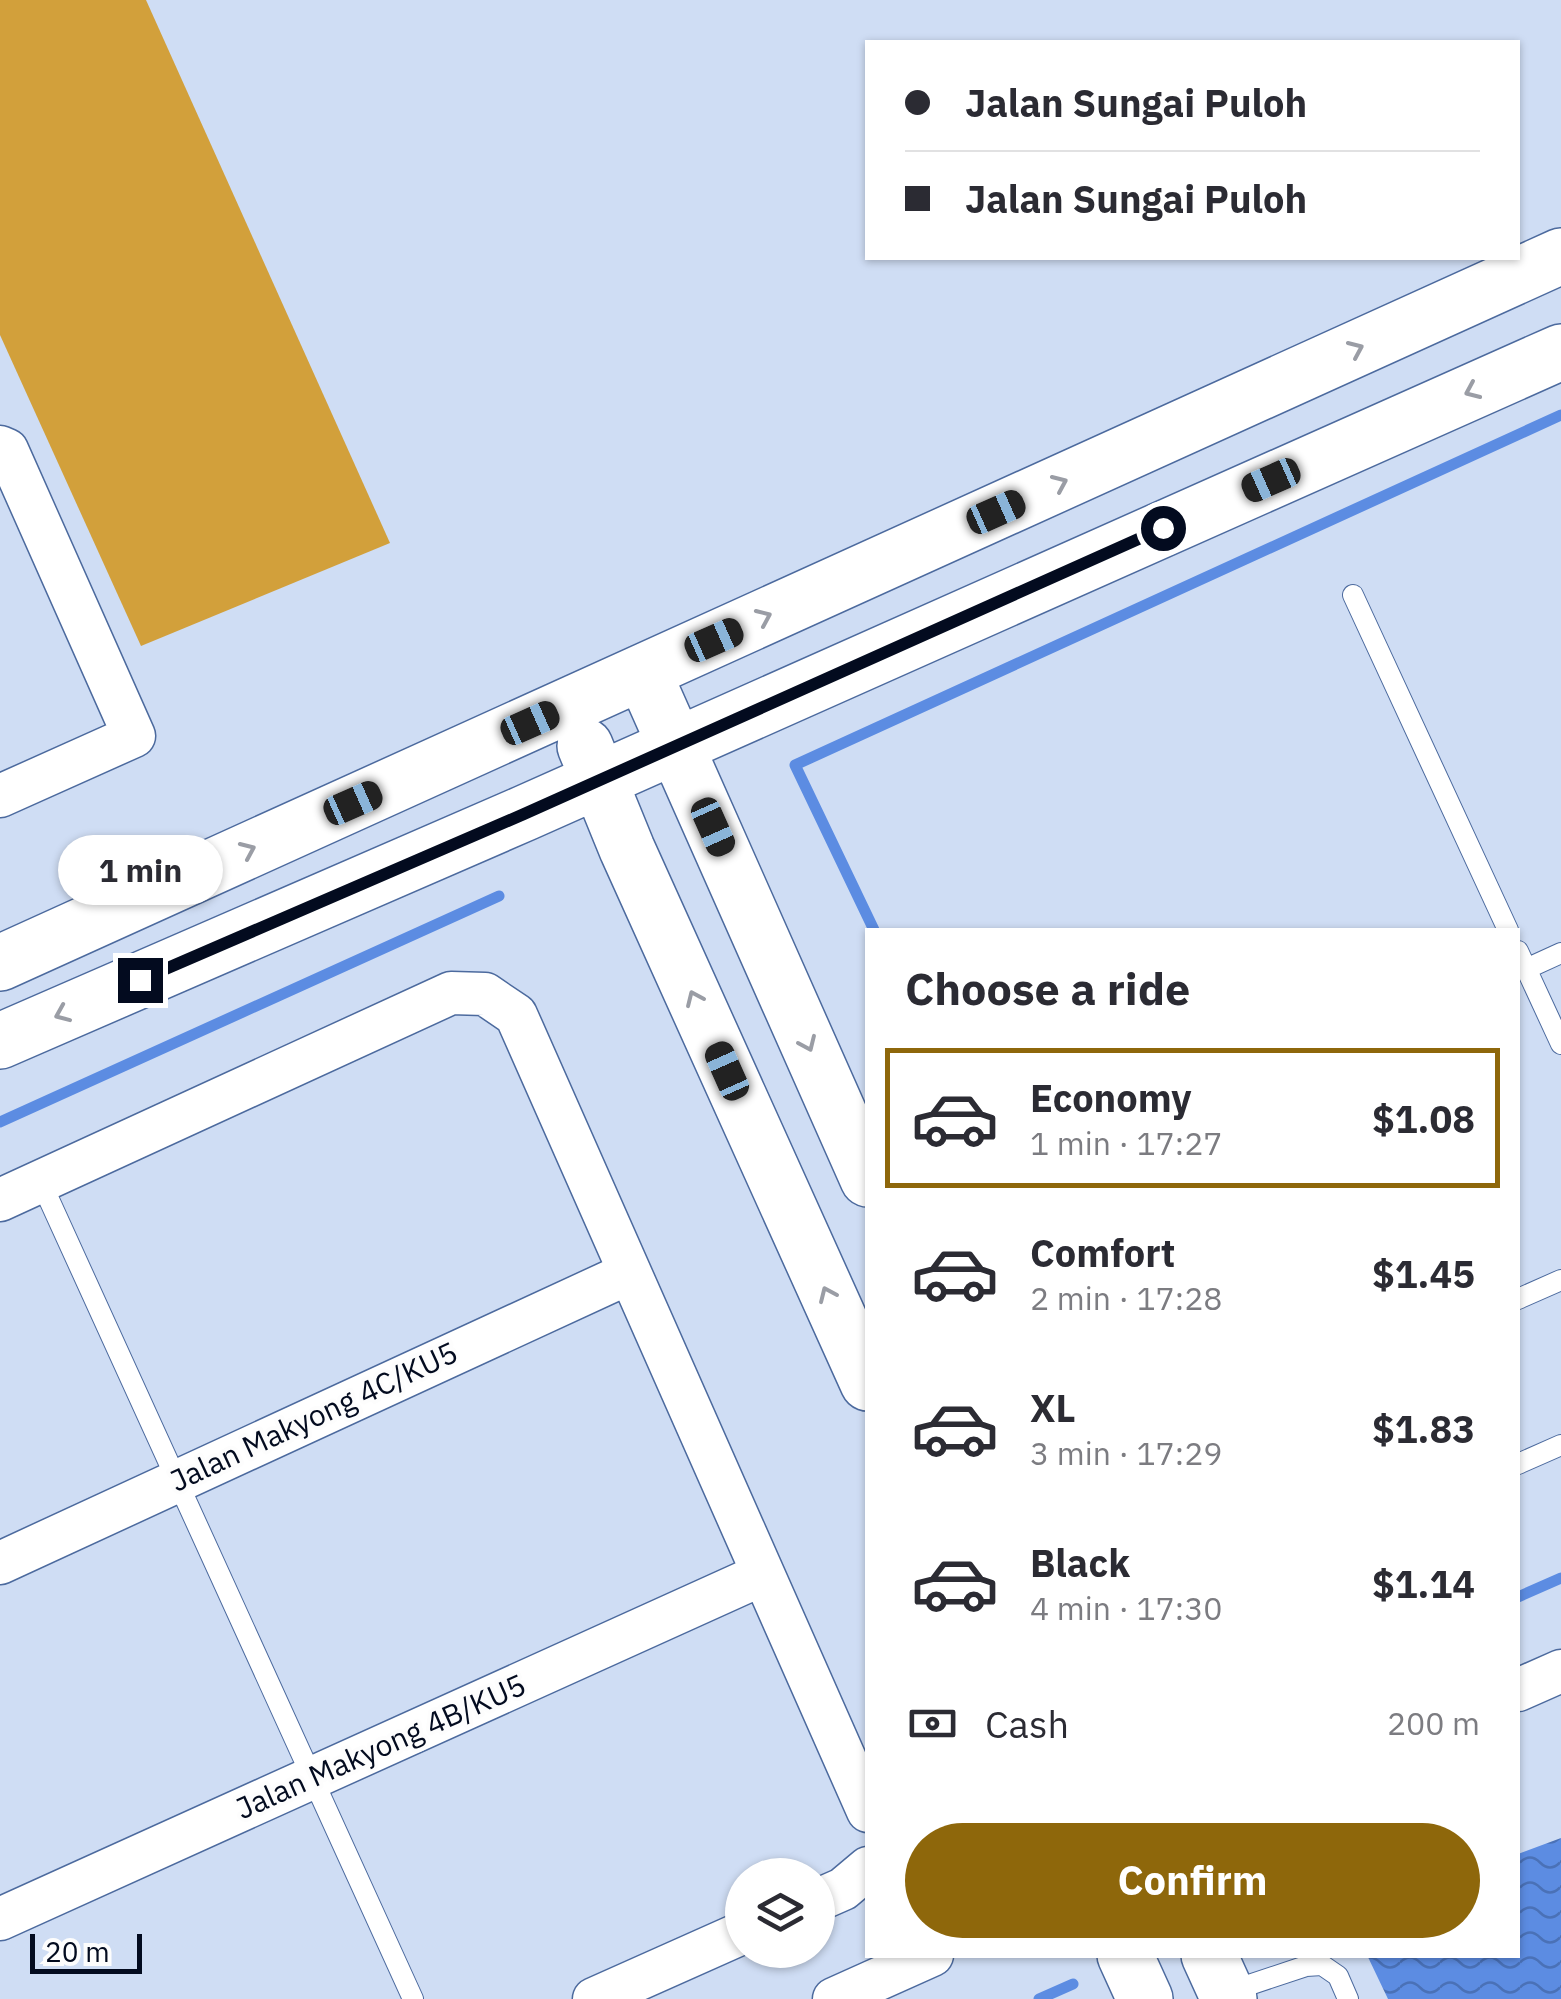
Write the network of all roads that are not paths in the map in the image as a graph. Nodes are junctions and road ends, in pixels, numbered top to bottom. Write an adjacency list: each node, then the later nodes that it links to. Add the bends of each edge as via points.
1 (1561, 256): 5 (street, one-way to 1)
2 (1561, 352): 7 (street, one-way to 7)
3 (0, 447): 10 (street, via 7,450 134,736)
4 (1353, 595): 14 (lane)
5 (643, 672): 6 (street); 8 (street)
6 (565, 707): 9 (street); 17 (street, one-way to 6)
7 (750, 711): 8 (street); 12 (street)
8 (675, 744): 9 (street); 12 (street)
9 (600, 778): 11 (street); 13 (street)
10 (0, 796)
11 (524, 814): 13 (street, via 571,823); 18 (street, one-way to 18)
12 (710, 820): 13 (street, via 683,816 662,822); 20 (street, one-way to 20)
13 (630, 856): 26 (street, one-way to 13)
14 (1507, 928)
15 (1561, 953): 16 (lane)
16 (1522, 960): 19 (lane)
17 (0, 963)
18 (0, 1042)
19 (1561, 1044)
20 (865, 1171)
21 (42, 1182): 22 (street); 23 (street, via 451,994 485,994 516,1015); 29 (lane)
22 (0, 1200)
23 (628, 1272): 29 (street, Jalan Makyong 4C/KU5); 31 (street)
24 (1561, 1280): 25 (lane)
25 (1520, 1298)
26 (865, 1376)
27 (1561, 1445): 28 (lane)
28 (1520, 1463)
29 (177, 1479): 30 (street, Jalan Makyong 4C/KU5); 34 (lane)
30 (0, 1563)
31 (761, 1575): 34 (street, Jalan Makyong 4B/KU5); 35 (street)
32 (1561, 1671): 33 (street)
33 (1520, 1689)
34 (313, 1778): 38 (street, Jalan Makyong 4B/KU5); 43 (lane)
35 (865, 1804)
36 (865, 1871): 37 (street)
37 (835, 1893)
38 (0, 1919)
39 (725, 1941): 44 (street)
40 (925, 1958): 45 (street)
41 (1126, 1958): 46 (street)
42 (1221, 1982): 47 (lane, via 1322,1964 1338,1976)
43 (414, 1999)
44 (594, 1999)
45 (834, 1999)
46 (1144, 1999)
47 (1348, 1999)

